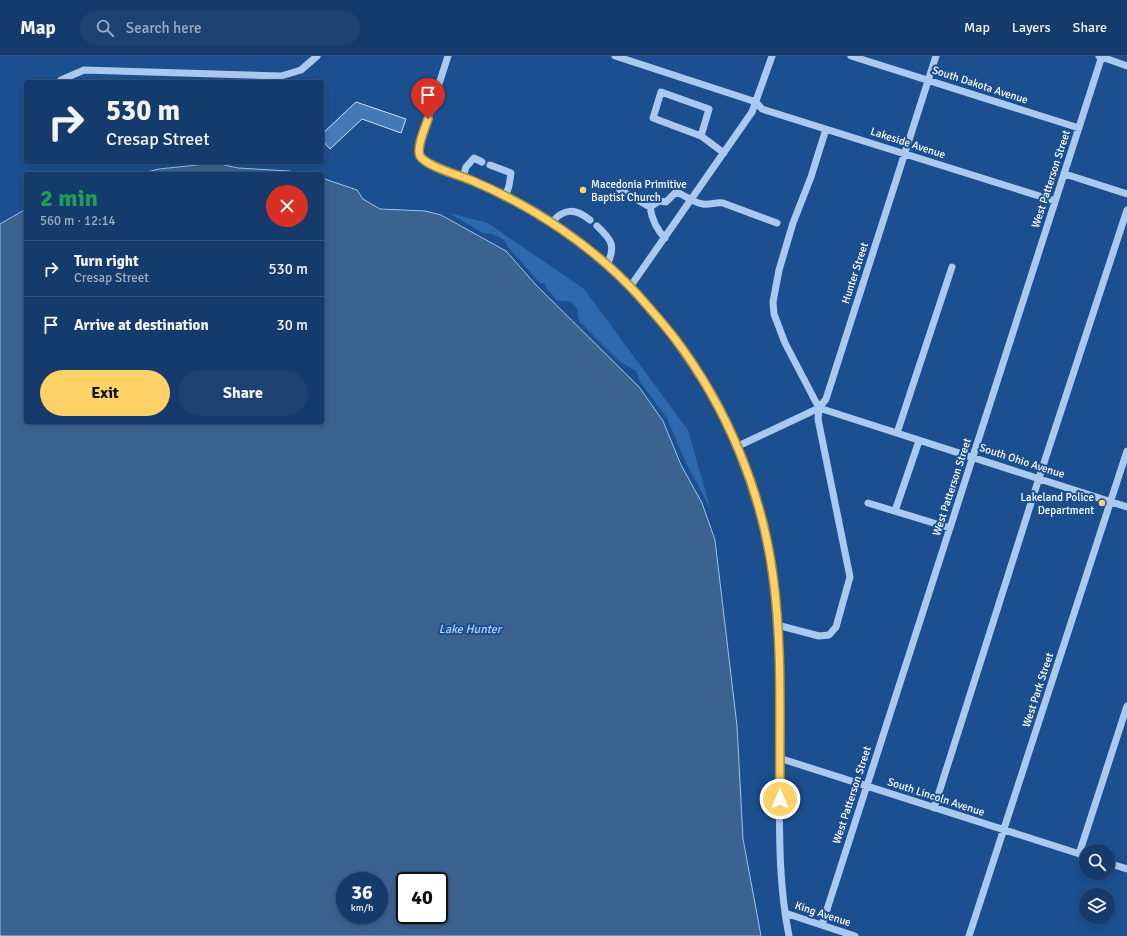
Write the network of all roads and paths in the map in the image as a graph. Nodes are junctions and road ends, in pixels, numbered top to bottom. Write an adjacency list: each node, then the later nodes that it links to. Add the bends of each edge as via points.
1 (317, 56): 9 (street, via 301,70 281,76 84,70)
2 (448, 56): 20 (street, via 419,146 420,156 432,165)
3 (615, 56): 11 (street, Lakeside Avenue)
4 (772, 56): 11 (street)
5 (851, 56): 10 (street, South Dakota Avenue)
6 (936, 56): 10 (street, Hunter Street)
7 (1100, 57): 8 (street); 12 (street, West Patterson Street)
8 (1127, 66)
9 (61, 80)
10 (928, 80): 12 (street, South Dakota Avenue); 16 (street, Hunter Street)
11 (756, 102): 13 (street, Lakeside Avenue, via 762,109); 15 (street)
12 (1079, 128): 19 (street, West Patterson Street)
13 (826, 129): 16 (street, Lakeside Avenue); 36 (street, via 791,230 773,302 774,314 785,343)
14 (702, 136): 14 (street, via 653,118 661,92 709,109); 15 (street)
15 (724, 153): 24 (street)
16 (905, 153): 25 (street, Lakeside Avenue); 36 (street, Hunter Street, via 826,399)
17 (482, 162): 20 (street, via 474,158 466,167)
18 (490, 165): 23 (street, via 510,173 509,186)
19 (1065, 174): 22 (street); 25 (street, West Patterson Street)
20 (463, 177): 23 (street)
21 (620, 190): 26 (street)
22 (1127, 194)
23 (504, 196): 29 (street)
24 (692, 200): 26 (street, via 676,192 666,202 659,201); 30 (street, via 705,204 723,204); 32 (street)
25 (1055, 201): 41 (street, West Patterson Street)
26 (650, 206): 32 (street, via 655,226)
27 (1127, 210): 42 (street)
28 (590, 220): 29 (street, via 572,211 562,212)
29 (551, 223): 33 (street)
30 (777, 223)
31 (597, 226): 33 (street, via 611,242 611,256)
32 (665, 238): 35 (street)
33 (607, 265): 35 (street)
34 (952, 267): 37 (street)
35 (630, 287): 39 (street, via 677,341 705,384)
36 (819, 408): 37 (street, South Ohio Avenue); 39 (street); 48 (street, via 818,419 850,568 850,584 836,626 829,635 819,636)
37 (897, 433): 38 (street, South Ohio Avenue)
38 (919, 441): 41 (street, South Ohio Avenue); 46 (street)
39 (736, 446): 48 (street, via 755,493 765,529)
40 (1127, 451): 43 (street, West Park Street)
41 (973, 457): 42 (street, South Ohio Avenue); 47 (street, West Patterson Street)
42 (1039, 478): 43 (street, South Ohio Avenue); 52 (street)
43 (1111, 502): 45 (street, South Ohio Avenue); 53 (street, West Park Street)
44 (868, 503): 46 (street)
45 (1127, 507)
46 (895, 511): 47 (street)
47 (950, 528): 51 (street, West Patterson Street)
48 (778, 625): 50 (street)
49 (1127, 706): 54 (street)
50 (779, 758): 51 (street, South Lincoln Avenue); 58 (street, via 780,870)
51 (866, 786): 52 (street, South Lincoln Avenue); 59 (street, West Patterson Street)
52 (934, 808): 53 (street, South Lincoln Avenue)
53 (1004, 830): 55 (street, South Lincoln Avenue); 62 (street, West Park Street)
54 (1085, 844)
55 (1079, 854)
56 (1115, 865): 57 (street)
57 (1127, 869)
58 (785, 913): 59 (street, King Avenue); 60 (street)
59 (822, 925): 61 (street, King Avenue)
60 (789, 936)
61 (855, 936)
62 (969, 936)

